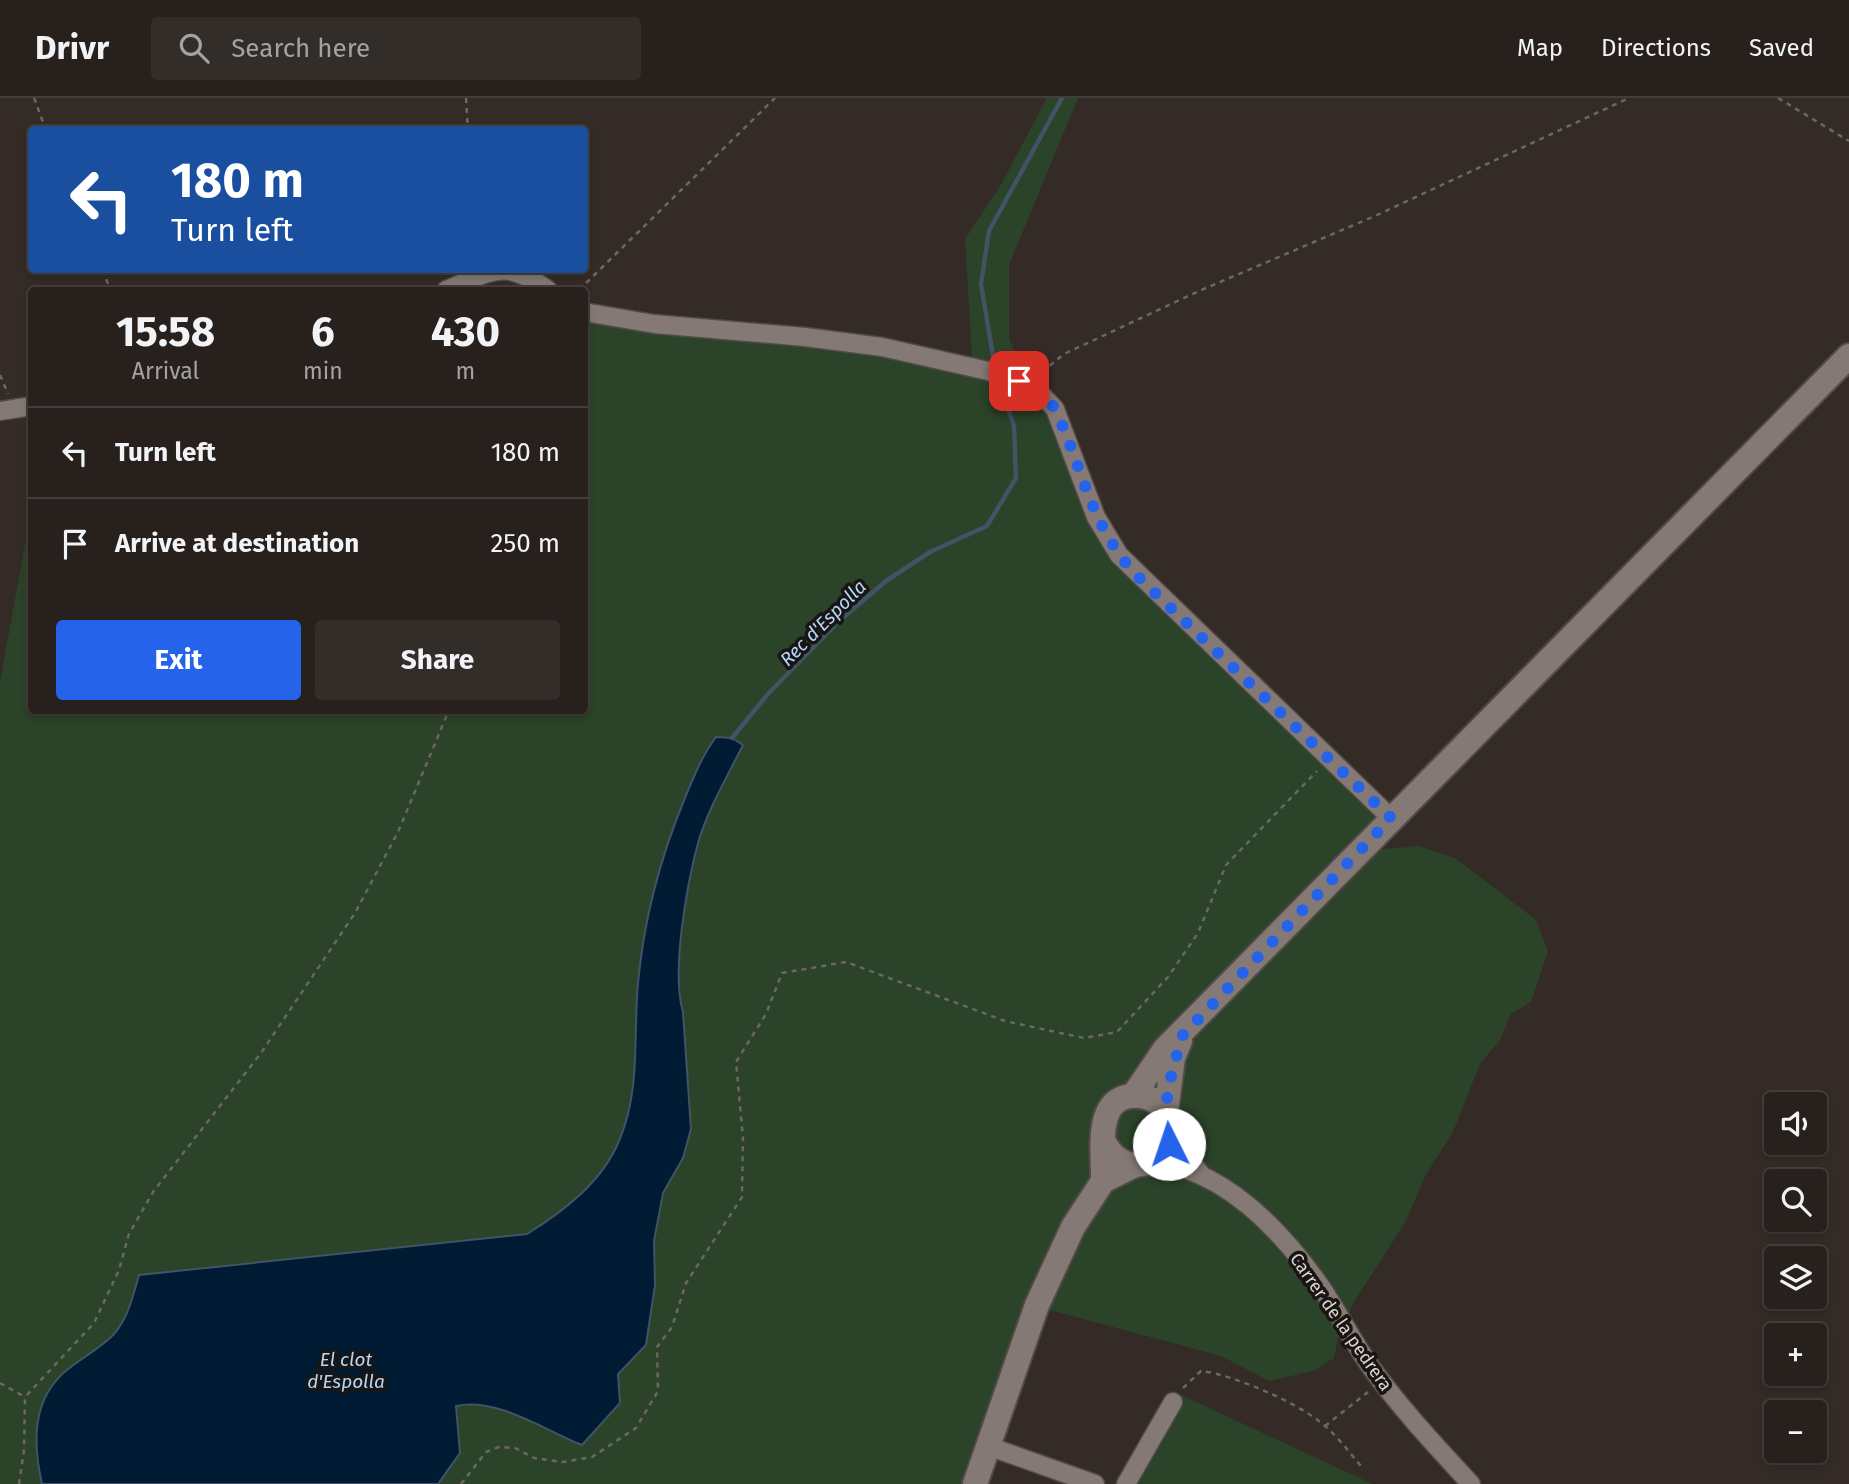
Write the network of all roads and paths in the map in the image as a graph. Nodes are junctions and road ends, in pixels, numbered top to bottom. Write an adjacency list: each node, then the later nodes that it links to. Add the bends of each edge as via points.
1 (34, 98): 6 (path)
2 (466, 98): 7 (path)
3 (775, 98): 13 (path)
4 (1629, 98): 17 (path, via 1064,354 1044,368)
5 (1778, 98): 8 (path)
6 (44, 126)
7 (468, 126)
8 (1849, 141)
9 (498, 273): 11 (street)
10 (523, 273): 12 (street)
11 (454, 287)
12 (544, 287)
13 (582, 287)
14 (588, 313): 17 (street, via 654,324 881,347 988,371)
15 (1849, 356): 21 (main road)
16 (0, 375): 18 (path)
17 (1035, 388): 20 (street, via 1055,409 1096,517 1119,555)
18 (15, 408)
19 (447, 714): 31 (path, via 398,832 355,913 261,1053 153,1192 129,1234 115,1281 94,1322)
20 (1331, 758): 21 (street); 37 (path, via 1226,865 1198,933 1168,977 1117,1031 1084,1038 1005,1021 846,962 782,973 766,1014 736,1062 743,1138 742,1197 686,1283 672,1326 657,1347 659,1391 636,1428 592,1457 563,1462 499,1447 486,1452)
21 (1391, 818): 22 (main road)
22 (1182, 1036): 23 (main road, via 1165,1049); 24 (main road, via 1173,1058)
23 (1133, 1096): 24 (main road, via 1152,1099); 25 (main road, via 1115,1103 1107,1113 1102,1131)
24 (1169, 1122): 26 (main road, via 1166,1150); 27 (street, Carrer de la pedrera, via 1178,1146)
25 (1105, 1143): 26 (main road, via 1117,1159); 28 (main road)
26 (1143, 1164): 27 (street, Carrer de la pedrera, via 1175,1164); 28 (main road)
27 (1200, 1173): 29 (street, Carrer de la pedrera, via 1246,1205 1294,1253)
28 (1103, 1181): 34 (main road, via 1073,1227 1037,1305)
29 (1382, 1381): 33 (path); 41 (street, Carrer de la pedrera)
30 (0, 1383): 31 (path)
31 (26, 1397): 36 (path)
32 (1172, 1402): 33 (path, via 1200,1371 1220,1373); 40 (street)
33 (1325, 1426): 35 (path)
34 (988, 1446): 38 (main road); 39 (street)
35 (1361, 1466)
36 (19, 1484)
37 (461, 1484)
38 (975, 1484)
39 (1095, 1484)
40 (1126, 1484)
41 (1471, 1484)

